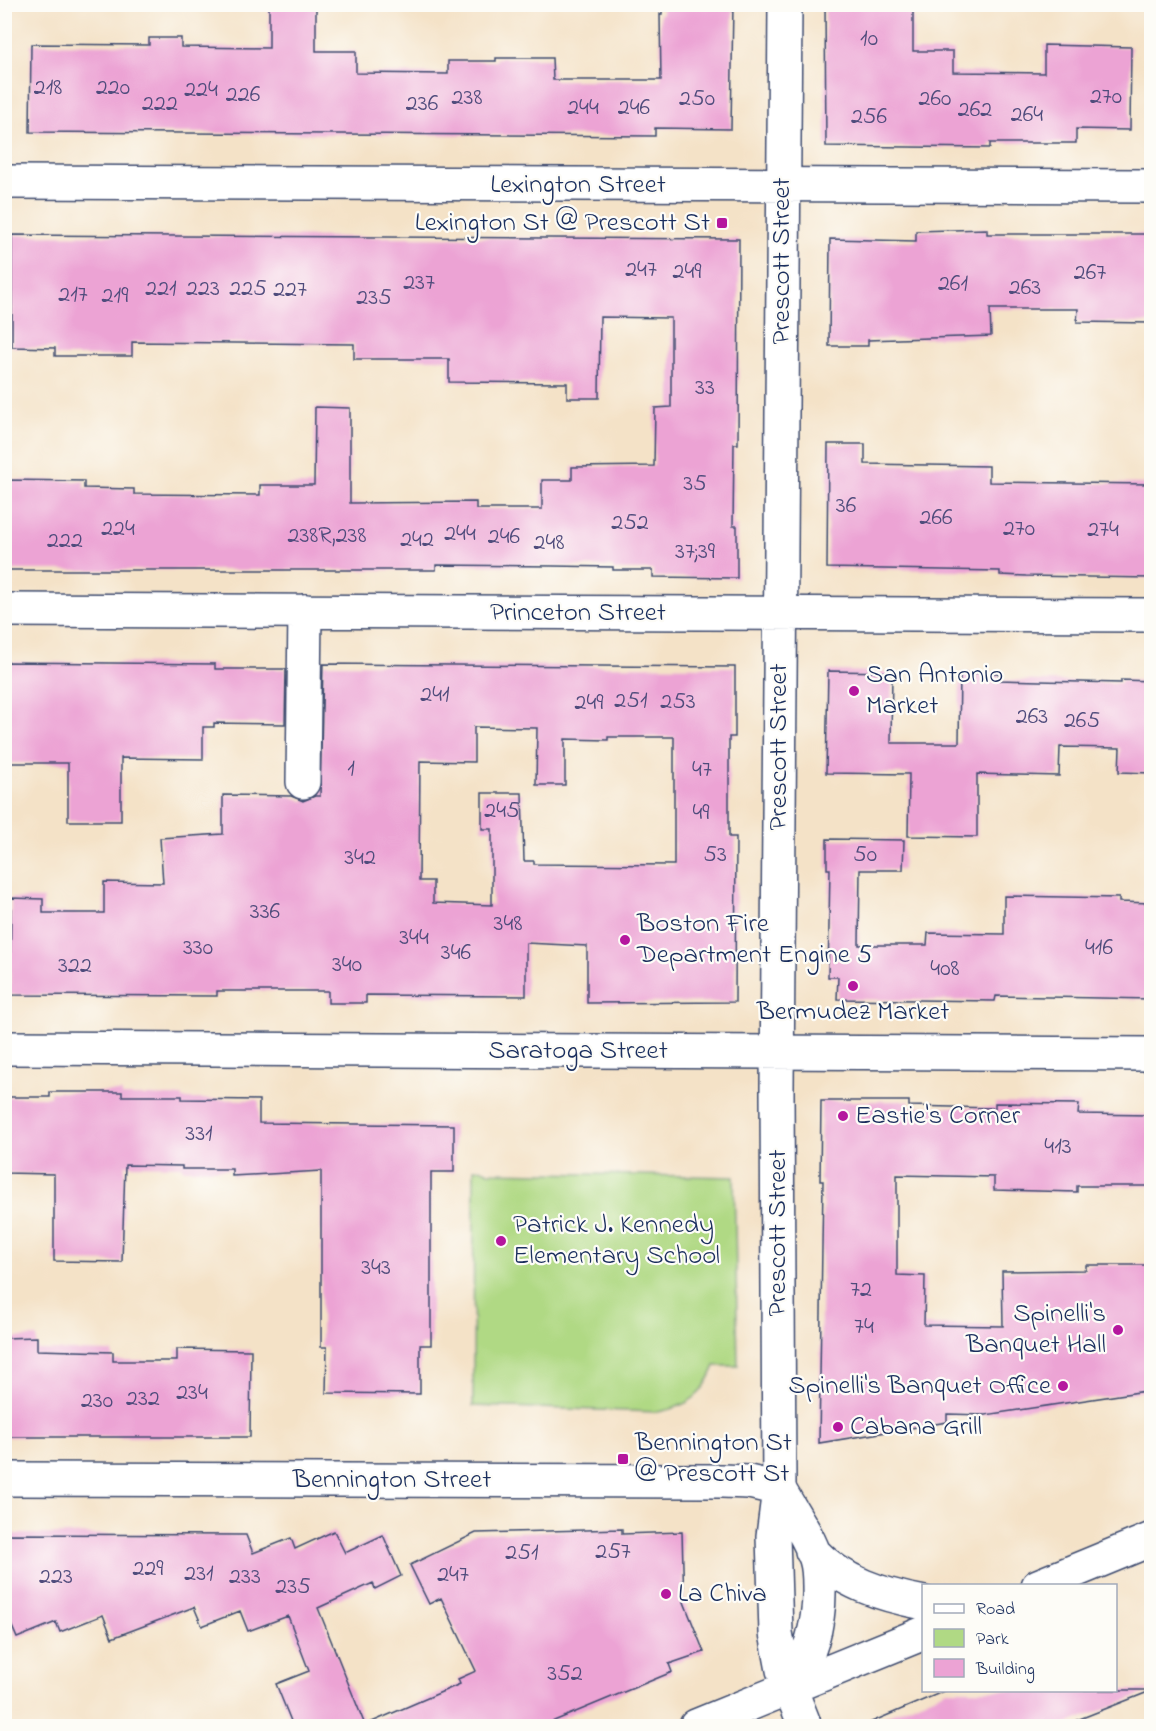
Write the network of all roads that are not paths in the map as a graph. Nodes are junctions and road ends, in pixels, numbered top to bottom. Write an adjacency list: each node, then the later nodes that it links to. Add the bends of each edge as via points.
1 (785, 4): 3 (street, Prescott Street)
2 (4, 182): 3 (street, Lexington Street)
3 (783, 186): 4 (street, Lexington Street); 7 (street, Prescott Street)
4 (1152, 186)
5 (4, 610): 6 (street, Princeton Street)
6 (305, 611): 7 (street, Princeton Street); 9 (street)
7 (780, 614): 8 (street, Princeton Street); 11 (street, Prescott Street)
8 (1152, 615)
9 (303, 782)
10 (4, 1048): 11 (street, Saratoga Street)
11 (778, 1052): 12 (street, Saratoga Street); 14 (street, Prescott Street)
12 (1152, 1054)
13 (4, 1479): 14 (street, Bennington Street, via 710,1481 749,1482)
14 (779, 1489): 16 (street, Prescott Street); 20 (street, Prescott Street, via 773,1536 774,1617 779,1655)
15 (1152, 1539): 17 (street)
16 (812, 1551): 18 (street, via 857,1584); 20 (street, Prescott Street, via 819,1575 816,1634)
17 (1043, 1584)
18 (922, 1603)
19 (922, 1634): 20 (street)
20 (790, 1689): 21 (street); 22 (street, Prescott Street)
21 (696, 1726)
22 (805, 1726)

